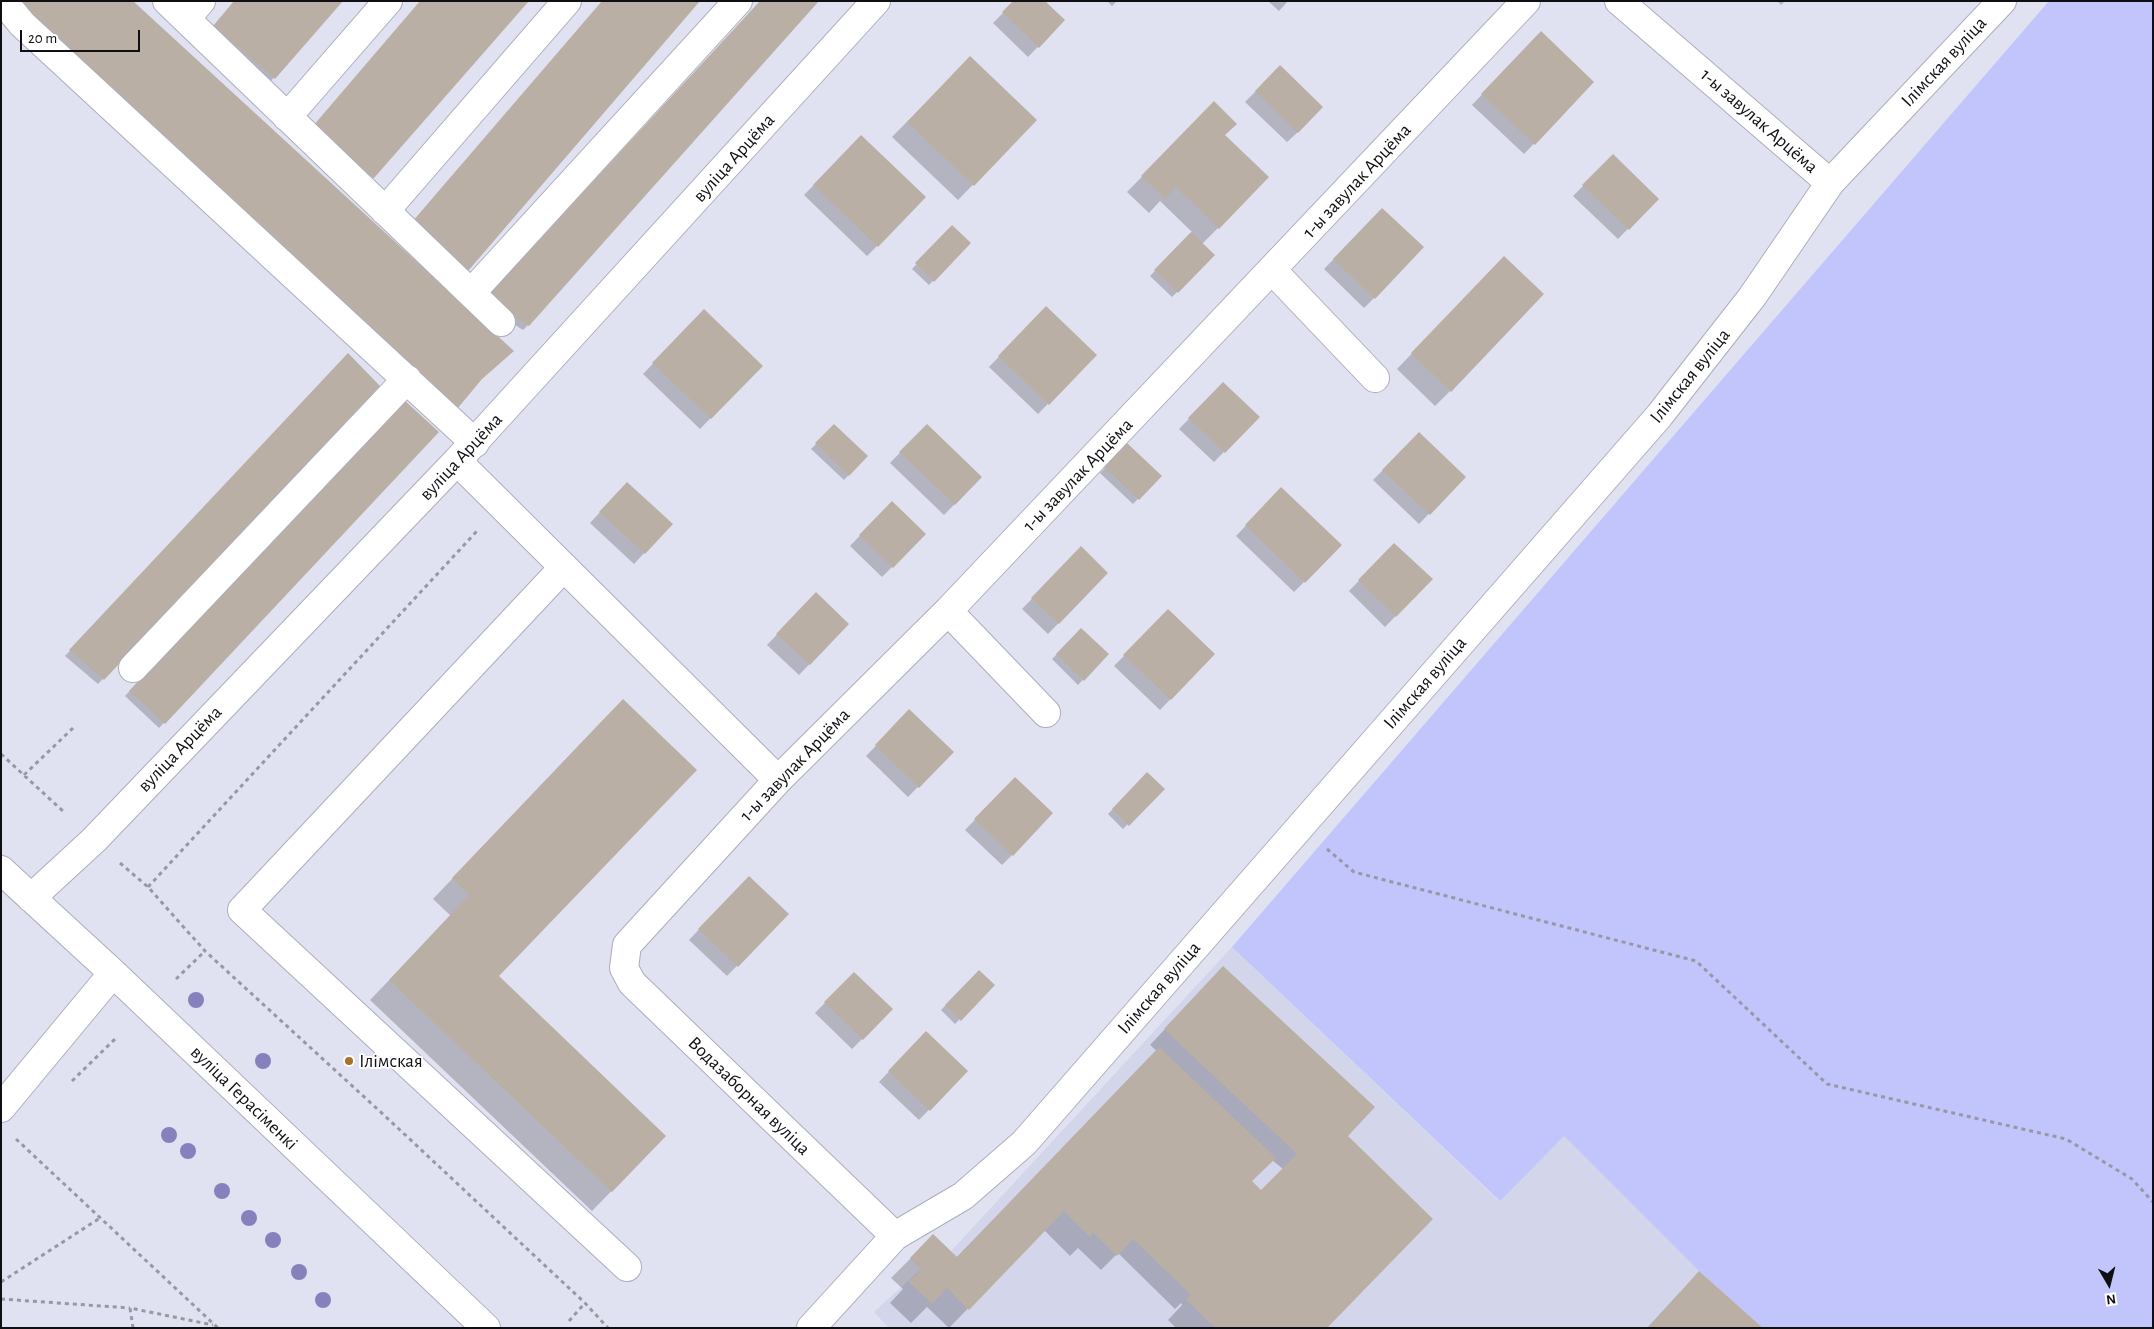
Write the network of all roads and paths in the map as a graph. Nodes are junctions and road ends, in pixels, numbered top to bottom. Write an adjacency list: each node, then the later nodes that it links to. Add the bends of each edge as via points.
1 (3, 1): 17 (street, via 22,24)
2 (388, 1): 10 (street)
3 (567, 1): 12 (street)
4 (738, 1): 14 (street)
5 (876, 1): 18 (street, вуліца Арцёма)
6 (1526, 1): 13 (street, 1-ы завулак Арцёма)
7 (1619, 1): 11 (street, 1-ы завулак Арцёма)
8 (2002, 1): 11 (street, Ілімская вуліца)
9 (185, 7): 10 (street)
10 (287, 117): 12 (street)
11 (1830, 183): 29 (street, Ілімская вуліца, via 1752,298 1659,416)
12 (386, 211): 14 (street)
13 (1273, 271): 16 (street); 21 (street, 1-ы завулак Арцёма)
14 (471, 293): 15 (street)
15 (501, 322)
16 (1375, 378)
17 (407, 379): 18 (street); 22 (street)
18 (466, 452): 19 (street); 33 (street, вуліца Арцёма, via 94,840)
19 (497, 500): 20 (street); 32 (path, via 474,534)
20 (564, 567): 27 (street); 43 (street, via 242,910)
21 (948, 611): 23 (street); 27 (street, 1-ы завулак Арцёма)
22 (133, 668)
23 (1046, 713)
24 (73, 728): 26 (path)
25 (1, 754): 26 (path)
26 (24, 775): 28 (path)
27 (778, 780): 34 (street, 1-ы завулак Арцёма)
28 (66, 812)
29 (1300, 827): 40 (path, via 1354,872 1696,960 1827,1084 2066,1138 2132,1179); 42 (street, Ілімская вуліца, via 1024,1143 963,1196)
30 (115, 859): 32 (path)
31 (1, 870): 33 (street, вуліца Герасіменкі)
32 (148, 887): 35 (path)
33 (30, 898): 36 (street, вуліца Герасіменкі)
34 (627, 946): 42 (street, Водазаборная вуліца, via 624,968 632,983)
35 (205, 952): 37 (path); 46 (path)
36 (113, 973): 38 (street); 51 (street, вуліца Герасіменкі)
37 (176, 978)
38 (1, 1108)
39 (14, 1138): 41 (path)
40 (2153, 1202)
41 (100, 1218): 44 (path); 49 (path)
42 (896, 1236): 53 (street, Ілімская вуліца)
43 (628, 1266)
44 (1, 1282)
45 (1, 1299): 47 (path)
46 (585, 1303): 48 (path); 52 (path)
47 (130, 1308): 49 (path); 50 (path)
48 (568, 1321)
49 (216, 1326)
50 (133, 1328)
51 (486, 1328)
52 (608, 1328)
53 (811, 1328)

